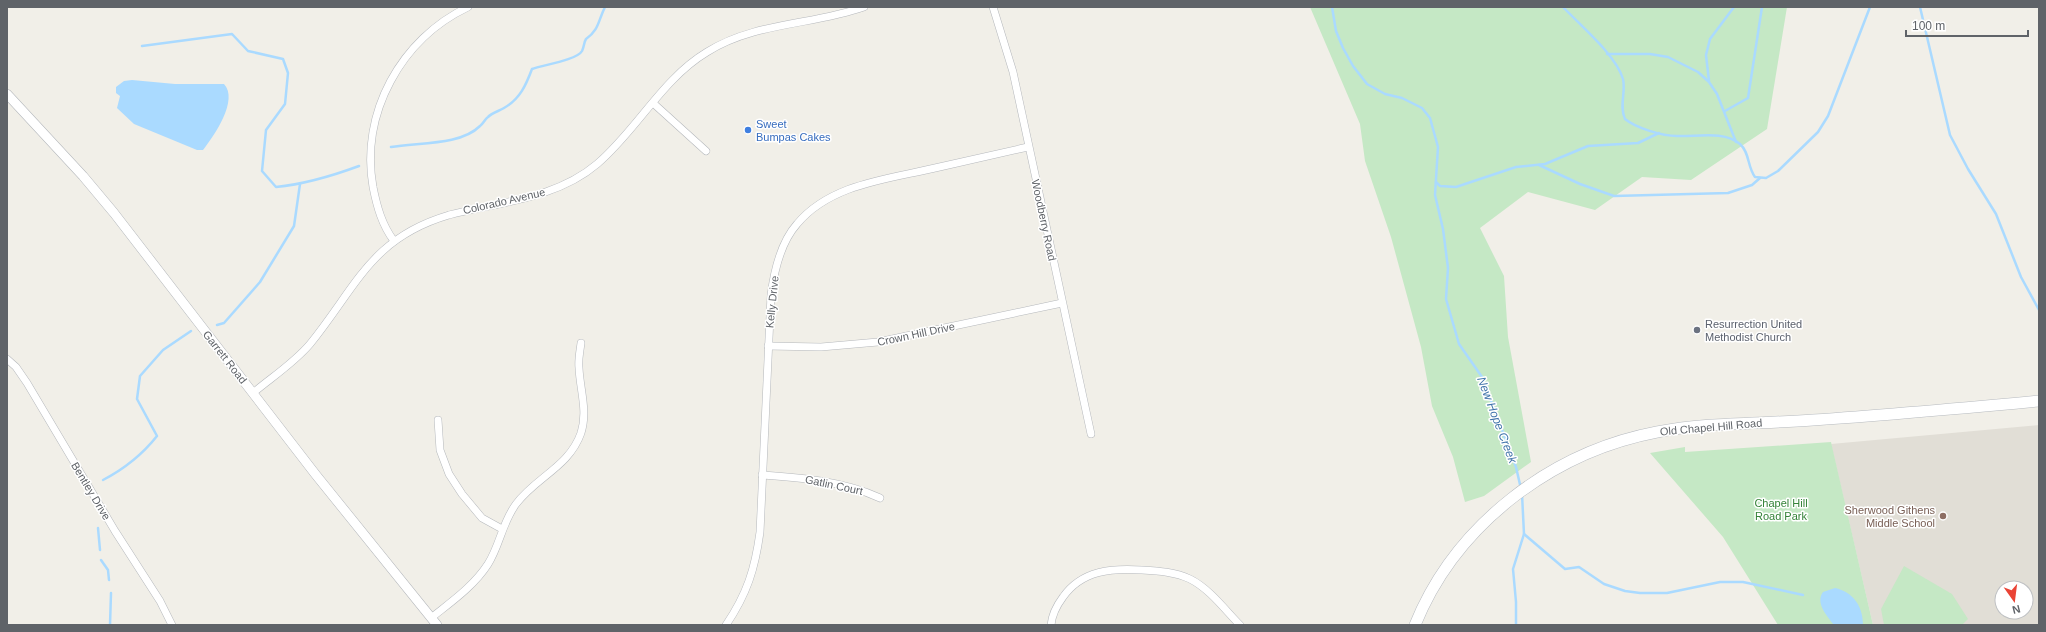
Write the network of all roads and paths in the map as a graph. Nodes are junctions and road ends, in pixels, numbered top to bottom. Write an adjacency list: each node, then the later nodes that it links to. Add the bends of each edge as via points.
1 (468, 7): 8 (street, via 436,27 414,46 394,73 378,110 370,155 372,179 383,222)
2 (864, 7): 5 (street, Colorado Avenue, via 727,41 685,69)
3 (993, 7): 6 (street, Woodberry Road, via 1012,72)
4 (7, 94): 13 (street, Garrett Road, via 83,176)
5 (653, 103): 7 (street); 8 (street, Colorado Avenue, via 604,157 566,184 530,197 436,219)
6 (1028, 147): 9 (street, Woodberry Road); 11 (street, Kelly Drive, via 869,182 835,194 806,214 795,225 787,240 774,276)
7 (706, 151)
8 (394, 241): 13 (street, Colorado Avenue, via 364,270 302,353)
9 (1062, 303): 11 (street, Crown Hill Drive, via 878,342 821,347); 16 (street, Woodberry Road)
10 (582, 344): 19 (street, via 579,367 584,413 580,434 571,452 559,467 533,486 516,504)
11 (768, 346): 17 (street, Kelly Drive)
12 (7, 359): 21 (street, Bentley Drive, via 27,382)
13 (253, 393): 20 (street, Garrett Road)
14 (2039, 401): 25 (main road, Old Chapel Hill Road, via 1678,428 1609,444 1551,471 1497,511 1475,532 1455,557 1432,591)
15 (438, 420): 19 (street, via 440,450 448,474 482,518)
16 (1091, 434)
17 (762, 475): 18 (street, Gatlin Court, via 817,480); 22 (street, Kelly Drive, via 757,556 742,600)
18 (880, 498)
19 (502, 529): 20 (street, via 488,564)
20 (434, 622)
21 (172, 625)
22 (726, 625)
23 (1051, 625): 24 (street, via 1060,601 1075,584 1095,573 1121,569 1168,572 1190,580 1205,590)
24 (1240, 625)
25 (1415, 625)

